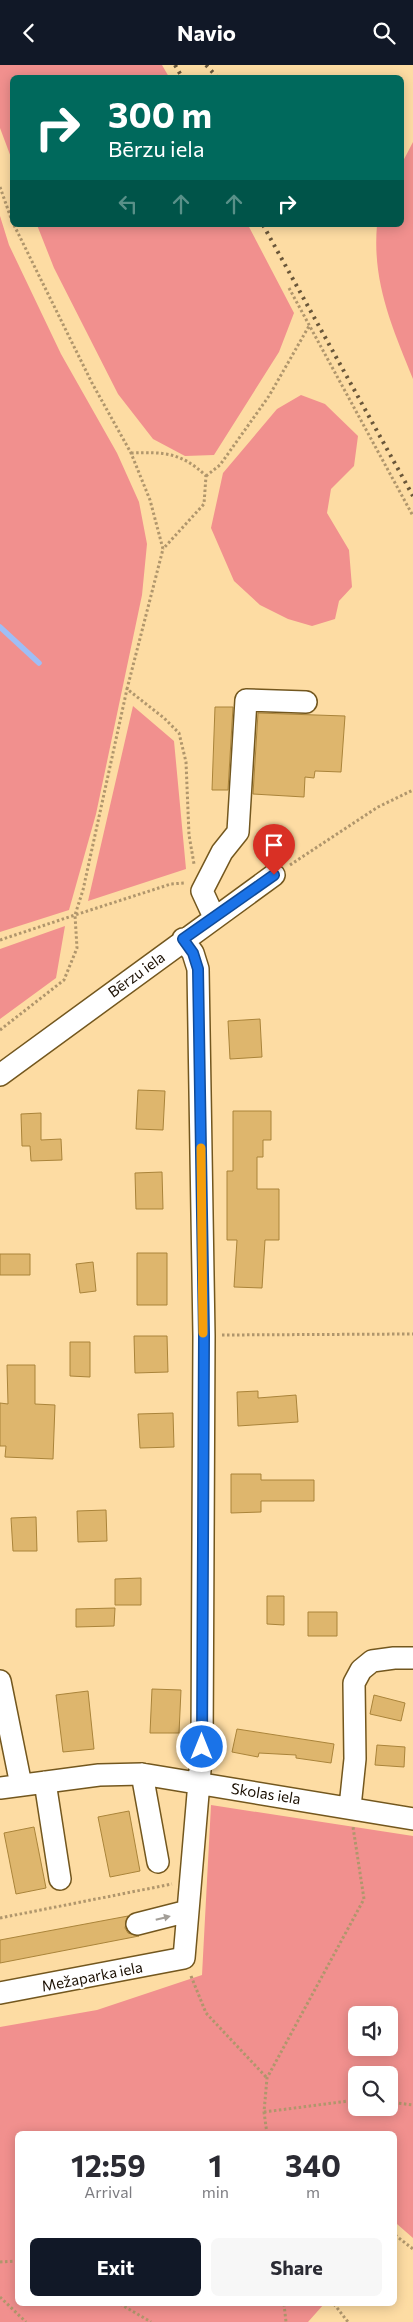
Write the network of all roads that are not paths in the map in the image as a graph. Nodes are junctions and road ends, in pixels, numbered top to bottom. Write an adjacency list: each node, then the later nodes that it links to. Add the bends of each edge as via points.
1 (306, 702): 3 (street, via 246,700 238,832 200,887)
2 (274, 875): 3 (street, Bērzu iela)
3 (214, 917): 4 (street, Bērzu iela)
4 (183, 939): 5 (street, Bērzu iela); 10 (street, via 193,953 198,969 204,1336 202,1747)
5 (0, 1075)
6 (413, 1658): 13 (street, via 372,1661 361,1670 354,1683 355,1759)
7 (0, 1681): 11 (street)
8 (142, 1774): 9 (street, Skolas iela, via 99,1775); 10 (street, Skolas iela); 15 (street)
9 (45, 1782): 11 (street, Skolas iela); 16 (street)
10 (199, 1783): 13 (street, Skolas iela); 17 (street)
11 (21, 1785): 12 (street, Skolas iela)
12 (0, 1788)
13 (350, 1807): 14 (street, Skolas iela)
14 (413, 1819)
15 (158, 1862)
16 (60, 1879)
17 (188, 1911): 18 (street, one-way to 17); 19 (street, Mežaparka iela, via 184,1958)
18 (137, 1924)
19 (0, 1993)

